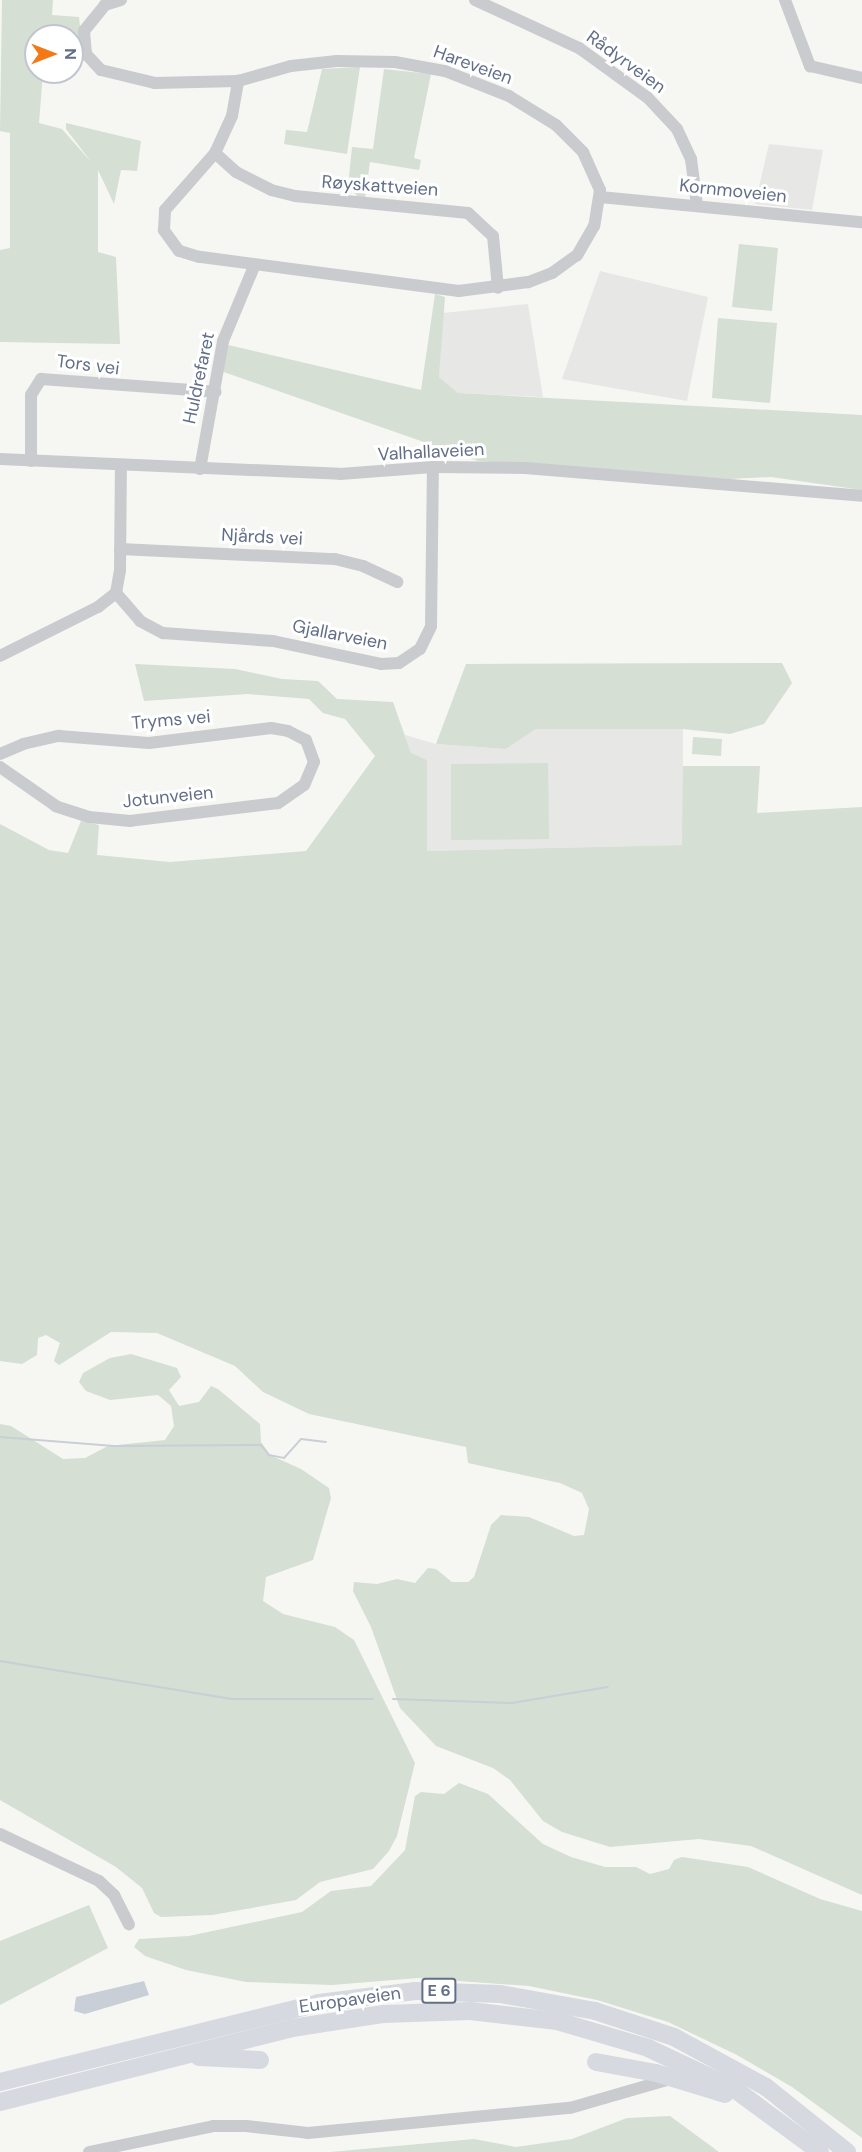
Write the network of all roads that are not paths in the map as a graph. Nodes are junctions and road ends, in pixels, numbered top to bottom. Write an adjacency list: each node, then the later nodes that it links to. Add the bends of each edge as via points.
1 (121, 0): 5 (street, via 105,4 84,31 86,54 101,70 155,83)
2 (475, 0): 8 (street, Rådyrveien, via 579,48 648,98 677,129 691,159)
3 (785, 0): 4 (street, via 810,66)
4 (862, 78)
5 (238, 81): 6 (street, Hareveien, via 232,116); 7 (street, Hareveien, via 291,66 337,61 395,62 445,71 502,92 556,125 583,152 598,181)
6 (215, 153): 10 (street, Hareveien, via 171,200 165,210 164,230 172,244 189,255); 11 (street, Røyskattveien, via 236,172 271,190 295,196 468,213 493,236)
7 (600, 196): 8 (street, Kornmoveien); 11 (street, Hareveien, via 592,234 568,263 545,276)
8 (697, 205): 9 (street, Kornmoveien)
9 (862, 222)
10 (255, 264): 11 (street, Hareveien, via 435,290); 12 (street, Huldrefaret, via 223,341)
11 (498, 288)
12 (216, 392): 14 (street, Tors vei, via 41,379 32,391); 17 (street, Huldrefaret)
13 (0, 459): 14 (street, Valhallaveien)
14 (31, 461): 15 (street, Valhallaveien)
15 (121, 465): 17 (street, Valhallaveien); 19 (street)
16 (433, 467): 17 (street, Valhallaveien, via 351,474); 18 (street, Valhallaveien, via 537,468); 21 (street, Gjallarveien, via 431,626 420,649 404,661 385,664 273,641 163,633 140,621)
17 (200, 469)
18 (862, 496)
19 (120, 549): 20 (street, Njårds vei, via 334,559 363,566); 21 (street)
20 (397, 582)
21 (116, 593): 22 (street, via 98,607)
22 (0, 656)
23 (0, 754): 25 (street, Tryms vei, via 59,736 149,743 280,729 301,736 310,745 314,762)
24 (0, 767): 25 (street, Jotunveien, via 56,806 80,815 118,820 272,805 291,797)
25 (309, 778)
26 (0, 1834): 27 (street, via 99,1881 114,1895)
27 (129, 1924)
28 (167, 2058): 29 (highway, E 6); 33 (highway, Europaveien / E 6); 34 (highway, Europaveien / E 6, via 353,2017 470,2011 557,2021 622,2039 694,2068)
29 (260, 2060)
30 (596, 2062): 31 (highway, E 6)
31 (674, 2078): 34 (highway, E 6); 35 (street, via 570,2108 296,2134 220,2126)
32 (0, 2082): 37 (highway, Europaveien / E 6, via 197,2030 319,2003 415,1991 500,1994 595,2011 683,2042 766,2087)
33 (0, 2102)
34 (757, 2104): 36 (highway, Europaveien / E 6)
35 (89, 2152)
36 (820, 2152)
37 (847, 2152)

